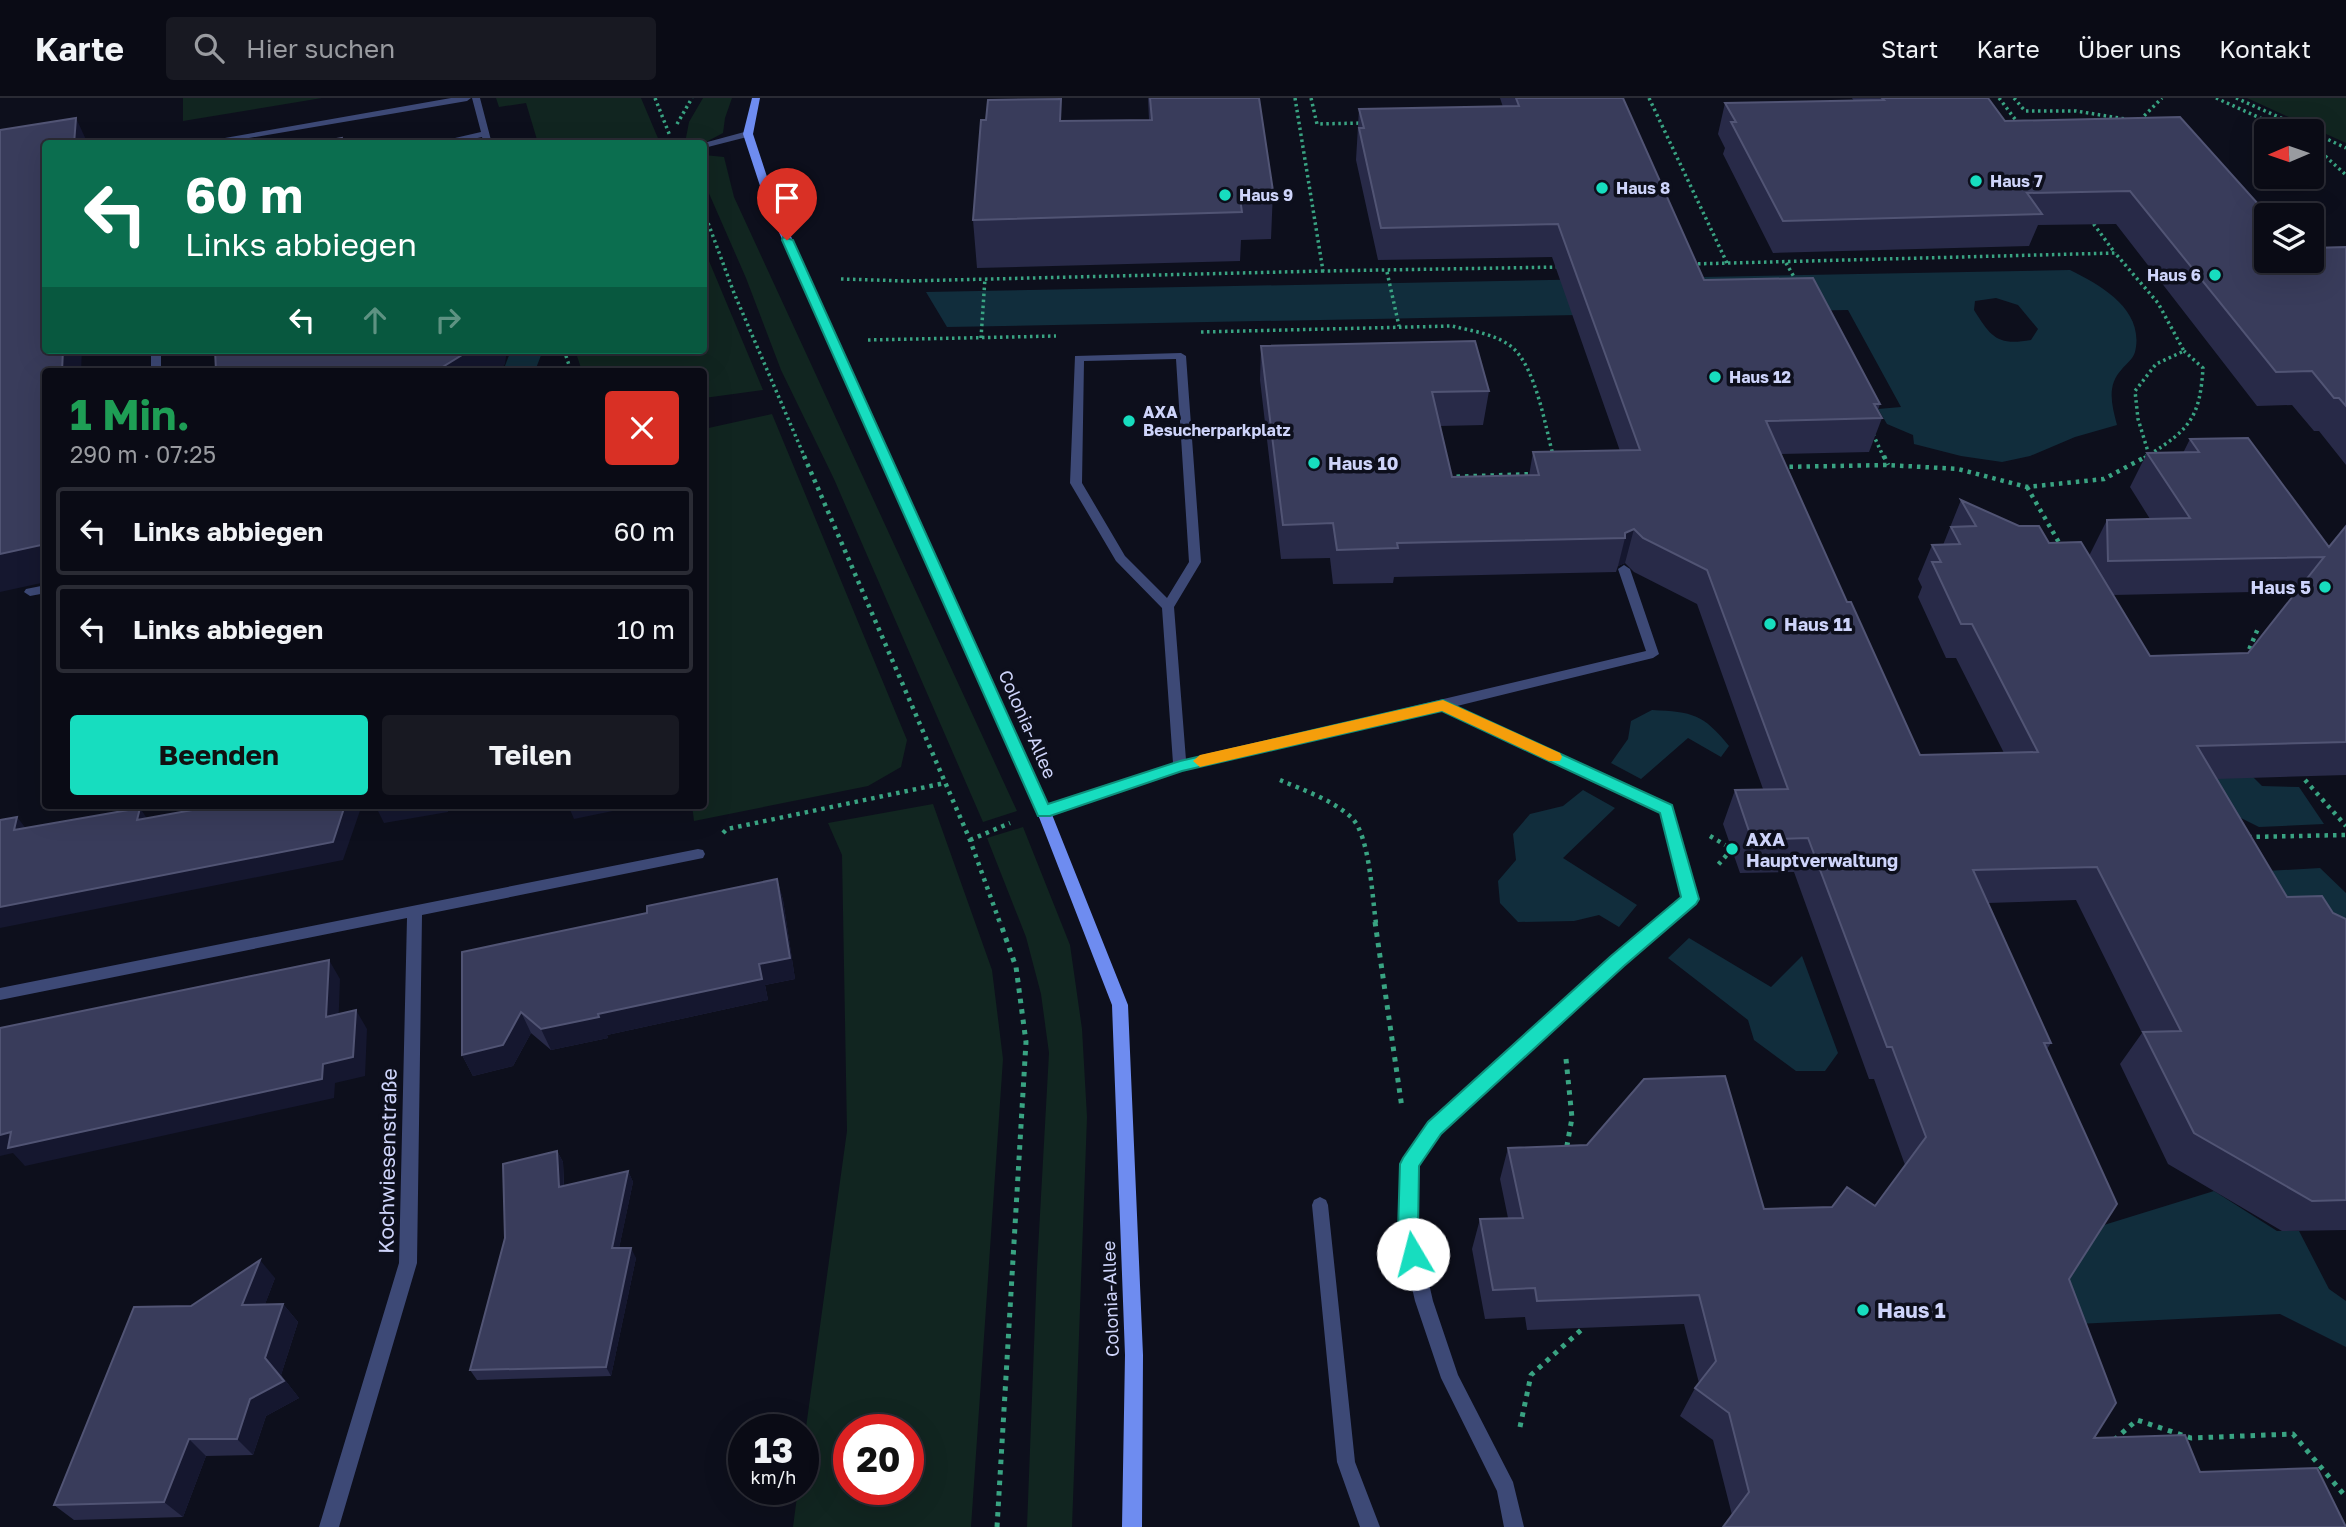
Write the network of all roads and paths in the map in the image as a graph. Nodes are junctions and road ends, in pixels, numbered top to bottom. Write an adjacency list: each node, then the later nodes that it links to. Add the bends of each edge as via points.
1 (467, 98): 23 (street)
2 (476, 98): 22 (street)
3 (655, 98): 20 (path)
4 (756, 98): 19 (main road)
5 (1295, 98): 35 (path)
6 (1311, 98): 16 (path, via 1317,124)
7 (1648, 98): 32 (path)
8 (1999, 98): 18 (path)
9 (2014, 98): 15 (path, via 2025,111 2076,111)
10 (2162, 98): 17 (path, via 2138,122)
11 (2216, 98): 13 (path)
12 (2236, 98): 14 (path)
13 (2262, 119)
14 (2282, 119)
15 (2128, 120)
16 (1367, 123)
17 (2150, 127)
18 (2024, 131)
19 (748, 134): 24 (street); 37 (main road, Colonia-Allee, via 770,201)
20 (670, 136)
21 (2324, 138): 25 (path)
22 (487, 139)
23 (219, 140)
24 (707, 144)
25 (2346, 146)
26 (2324, 155): 27 (path)
27 (2346, 175)
28 (2082, 208): 30 (path)
29 (707, 220): 65 (path, via 734,293)
30 (2115, 253): 31 (path); 45 (path, via 2158,303)
31 (1786, 262): 32 (path); 39 (path)
32 (1727, 263): 33 (path)
33 (1686, 264)
34 (1564, 267): 36 (path)
35 (1324, 271): 36 (path); 38 (path)
36 (1387, 272): 40 (path)
37 (805, 278): 38 (path); 44 (main road, Colonia-Allee)
38 (985, 278): 43 (path)
39 (1797, 284)
40 (1399, 326): 41 (path); 48 (path, via 1452,326 1489,335 1515,349 1528,372)
41 (1190, 332)
42 (1065, 336): 43 (path)
43 (981, 338): 44 (path)
44 (832, 341): 66 (main road, Colonia-Allee)
45 (2184, 351): 47 (path, via 2156,364 2134,391); 47 (path, via 2203,368 2202,405 2183,434)
46 (1870, 428): 49 (path)
47 (2149, 455): 53 (path, via 2104,479)
48 (1554, 460)
49 (1888, 465): 50 (path); 53 (path, via 1958,469)
50 (1778, 467)
51 (1544, 473): 52 (path)
52 (1434, 477)
53 (2027, 487): 54 (path)
54 (2061, 546)
55 (1624, 569): 61 (street, via 1653,654)
56 (42, 590): 57 (street)
57 (30, 592)
58 (1168, 607): 58 (street, via 1195,562 1181,356 1079,358 1076,483 1120,558); 63 (street)
59 (2259, 626): 60 (path)
60 (2243, 664)
61 (1443, 705): 62 (street); 73 (street, via 1667,809 1690,899)
62 (1222, 756): 63 (street); 75 (path, via 1317,796 1353,820 1364,842)
63 (1180, 766): 66 (street)
64 (2305, 780): 67 (path)
65 (945, 783): 70 (path, via 727,829); 82 (path, via 1016,967 1026,1041)
66 (1044, 812): 83 (main road, Colonia-Allee, via 1120,1005 1134,1356)
67 (2346, 827)
68 (2346, 835): 69 (path)
69 (2241, 837)
70 (698, 854): 71 (street)
71 (415, 911): 72 (street); 81 (street, Kochwiesenstraße, via 408,1263)
72 (0, 995)
73 (1560, 1013): 74 (path, via 1572,1118); 75 (street, via 1435,1128)
74 (1565, 1159)
75 (1410, 1164): 79 (street, via 1408,1231 1424,1301 1450,1378)
76 (1320, 1205): 84 (street, via 1346,1462)
77 (1581, 1330): 79 (path, via 1531,1375)
78 (2103, 1448): 80 (path, via 2137,1420 2191,1438 2293,1434)
79 (1507, 1489): 85 (street)
80 (2346, 1497)
81 (329, 1527)
82 (997, 1527)
83 (1132, 1527)
84 (1370, 1527)
85 (1514, 1527)

